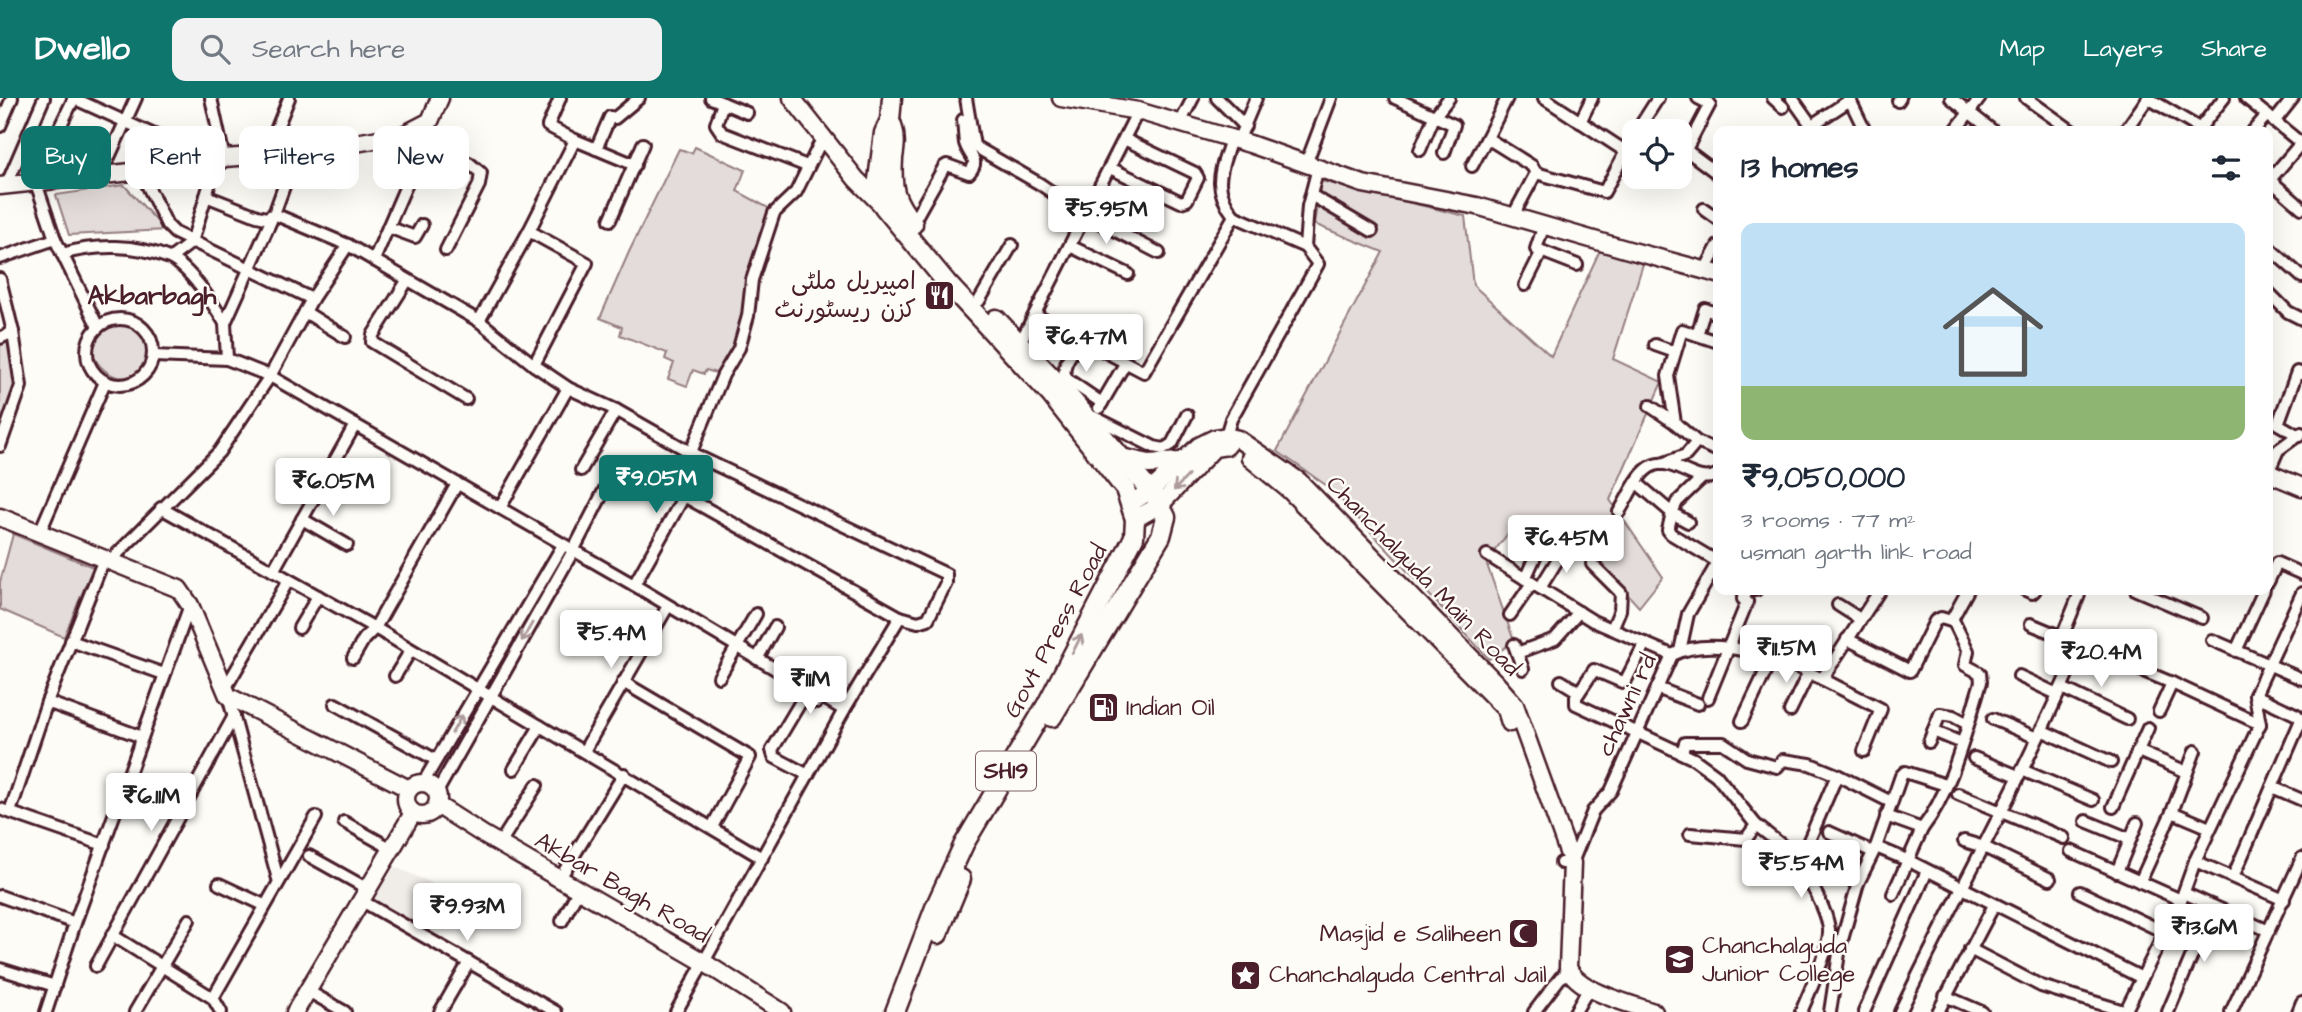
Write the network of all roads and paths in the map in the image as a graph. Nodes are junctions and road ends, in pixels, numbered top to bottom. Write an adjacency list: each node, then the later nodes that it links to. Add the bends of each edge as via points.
1 (12, 98): 49 (street)
2 (44, 98): 91 (street)
3 (74, 98): 46 (street); 50 (street)
4 (136, 98): 46 (street)
5 (211, 98): 52 (street)
6 (289, 98): 53 (street)
7 (440, 98): 54 (street, via 429,121)
8 (559, 98): 70 (street, via 548,127)
9 (639, 98): 73 (street, via 615,118 610,117)
10 (711, 98): 38 (street)
11 (792, 98): 68 (street)
12 (892, 98): 97 (main road, via 890,120 896,135)
13 (960, 98): 108 (street, via 966,146 975,166 969,173 944,167)
14 (966, 98): 103 (street, via 974,146)
15 (1061, 98): 37 (street)
16 (1193, 98): 48 (street)
17 (1217, 98): 65 (street)
18 (1256, 98): 65 (street)
19 (1331, 98): 83 (street)
20 (1395, 98): 43 (street)
21 (1449, 98): 43 (street)
22 (1507, 98): 66 (street)
23 (1544, 98): 47 (street)
24 (1592, 98): 47 (street)
25 (1658, 98): 44 (street)
26 (1698, 98): 67 (street, via 1710,104)
27 (1773, 98): 39 (street)
28 (1792, 98): 55 (street)
29 (1951, 98): 41 (street)
30 (1980, 98): 41 (street)
31 (2026, 98): 60 (street)
32 (2148, 98): 61 (street); 62 (street)
33 (2224, 98): 63 (street)
34 (2246, 98): 45 (street)
35 (2293, 98): 45 (street)
36 (1849, 99): 56 (street); 57 (street)
37 (1102, 101): 40 (street)
38 (723, 103): 42 (street); 82 (street, via 716,124 722,133)
39 (1783, 107)
40 (1138, 111): 48 (street); 69 (street)
41 (1970, 112): 58 (street); 59 (street)
42 (747, 113)
43 (1434, 117): 74 (street); 77 (street, via 1455,126)
44 (1645, 119)
45 (2271, 119): 64 (street); 71 (street)
46 (124, 122): 51 (street); 76 (street)
47 (1580, 122): 75 (street)
48 (1180, 123): 65 (street)
49 (0, 126)
50 (60, 126)
51 (134, 126)
52 (215, 126)
53 (278, 126)
54 (419, 126)
55 (1813, 126)
56 (1816, 126)
57 (1862, 126)
58 (1959, 126)
59 (1987, 126)
60 (2064, 126)
61 (2128, 126)
62 (2192, 126)
63 (2197, 126)
64 (2260, 126)
65 (1238, 135): 83 (street); 105 (street, via 1219,179 1223,201)
66 (1487, 138): 84 (street); 87 (street)
67 (1692, 138)
68 (822, 139): 82 (street); 97 (street)
69 (1124, 139): 85 (street); 85 (street, via 1198,178 1187,200 1181,202)
70 (575, 140): 73 (street); 112 (street)
71 (2302, 143): 88 (street)
72 (643, 144): 81 (street)
73 (596, 149): 81 (street)
74 (1420, 149)
75 (1622, 149)
76 (111, 152)
77 (1444, 153)
78 (1692, 154): 86 (street)
79 (1622, 157): 87 (street, via 1604,192)
80 (469, 164): 120 (street, via 481,173 479,185)
81 (635, 165): 107 (street)
82 (807, 166): 176 (street, via 796,192 774,213 752,280 739,348 723,375)
83 (1312, 166): 98 (street); 106 (street, via 1363,184)
84 (1472, 166)
85 (1110, 168): 103 (street)
86 (1713, 170)
87 (1536, 173): 106 (street)
88 (2273, 176)
89 (21, 184): 91 (street)
90 (2273, 184): 100 (street)
91 (3, 186)
92 (38, 189): 114 (street)
93 (149, 189): 115 (street, via 167,225)
94 (209, 189): 99 (street)
95 (283, 189): 102 (street)
96 (404, 189): 111 (street)
97 (882, 192): 108 (main road); 193 (main road, via 947,283 1051,396)
98 (1311, 195): 113 (street); 119 (street)
99 (206, 196): 102 (street, via 257,216); 115 (street)
100 (2302, 208)
101 (1704, 209): 104 (street)
102 (274, 214): 116 (street); 129 (street)
103 (1085, 215): 118 (street); 123 (street)
104 (1713, 215)
105 (1234, 216): 119 (street); 141 (street, via 1144,372)
106 (1513, 216): 110 (street)
107 (610, 220)
108 (912, 224): 138 (main road)
109 (422, 225): 111 (street, via 415,237)
110 (1544, 225): 121 (street, via 1536,249); 130 (street)
111 (388, 227): 127 (street)
112 (529, 231): 143 (street); 157 (street, via 587,263)
113 (1372, 231)
114 (55, 239): 124 (street); 125 (street)
115 (192, 242): 126 (street); 129 (street)
116 (348, 245): 127 (street); 137 (street)
117 (1012, 245): 138 (street)
118 (1070, 246): 131 (street); 141 (street)
119 (1304, 247): 173 (street, via 1318,264 1231,419)
120 (446, 250)
121 (1542, 251): 128 (street); 135 (street)
122 (2273, 251): 132 (street)
123 (1159, 253)
124 (62, 254): 126 (street, via 99,246 126,247); 145 (street)
125 (0, 258)
126 (170, 258): 144 (street, via 205,292)
127 (374, 260): 134 (street)
128 (1577, 265)
129 (248, 269): 137 (street); 144 (street)
130 (1712, 272)
131 (1128, 274)
132 (2302, 276)
133 (0, 279): 146 (street)
134 (407, 281): 143 (street); 163 (street, via 372,342)
135 (1525, 285)
136 (2273, 297): 142 (street)
137 (312, 299): 139 (street)
138 (979, 301): 151 (main road)
139 (305, 312): 148 (street); 160 (street)
140 (1713, 312): 147 (street, via 1705,309)
141 (1035, 315): 151 (street)
142 (2302, 319)
143 (479, 321): 157 (street)
144 (225, 323): 156 (street)
145 (98, 327): 155 (street, via 108,320 134,321 152,339); 161 (street, via 86,350 88,362)
146 (13, 332): 149 (street); 172 (street, via 22,386)
147 (1697, 335): 150 (street); 154 (street, via 1682,330)
148 (345, 337)
149 (0, 338)
150 (1713, 340)
151 (1020, 343): 168 (main road)
152 (1078, 343): 164 (street, via 1064,375)
153 (1655, 345): 154 (street)
154 (1675, 352): 169 (street, via 1668,376)
155 (154, 356): 156 (street); 161 (street, via 138,381 127,385)
156 (226, 359): 160 (street)
157 (534, 365): 162 (street)
158 (1123, 367): 164 (street)
159 (2302, 374): 171 (street, via 2297,372 2278,424)
160 (270, 376): 170 (street); 191 (street, via 219,452)
161 (105, 382): 199 (street)
162 (568, 387): 166 (street); 192 (street)
163 (466, 399)
164 (1102, 403): 168 (street)
165 (1650, 406): 169 (street)
166 (617, 410): 176 (street); 181 (street)
167 (1187, 415): 168 (street, via 1172,444 1164,449)
168 (1093, 420): 177 (main road)
169 (1675, 423): 174 (street)
170 (355, 425): 186 (street); 197 (street)
171 (2300, 433): 179 (street, via 2278,450)
172 (2, 438)
173 (1225, 441): 178 (street, via 1215,438); 190 (street, one-way to 190); 345 (street, Chanchalguda Main Road, via 1238,439 1284,477 1515,705)
174 (1697, 442): 175 (street); 180 (street, via 1686,455)
175 (1713, 449)
176 (694, 454): 189 (street); 230 (street, via 946,573 946,583 928,619 918,622)
177 (1121, 458): 178 (main road, via 1149,464); 190 (main road)
178 (1181, 462): 190 (street)
179 (2273, 462)
180 (1662, 464): 184 (street); 185 (street, via 1645,470)
181 (581, 470)
182 (2273, 475): 188 (street)
183 (1713, 477): 184 (street)
184 (1701, 479): 195 (street)
185 (1637, 483): 194 (street); 195 (street)
186 (457, 484): 192 (street); 237 (street)
187 (607, 485): 202 (street)
188 (2302, 486)
189 (684, 496): 214 (street); 230 (street)
190 (1155, 498): 193 (street); 399 (main road, SH19, via 1166,517 1161,536 981,836)
191 (161, 508): 206 (street); 208 (street)
192 (500, 508): 202 (street)
193 (1131, 512): 398 (main road, Govt Press Road / SH19, one-way to 193, via 964,844 1047,704)
194 (1619, 512)
195 (1672, 513): 198 (street); 205 (street, via 1671,534)
196 (0, 517): 199 (street)
197 (302, 519): 200 (street); 208 (street)
198 (1688, 522)
199 (39, 534): 206 (street)
200 (347, 545)
201 (1566, 546): 213 (street)
202 (568, 548): 214 (street); 266 (street); 271 (street, one-way to 271)
203 (1539, 548): 213 (street)
204 (1488, 555): 213 (street)
205 (1713, 559)
206 (107, 560): 223 (street, via 179,589); 242 (street)
207 (1591, 564): 238 (street, via 1621,593)
208 (273, 571): 212 (street)
209 (1713, 571): 249 (street, via 1688,614)
210 (2273, 571): 211 (street, via 2277,563)
211 (2302, 574)
212 (288, 581): 222 (street); 268 (street)
213 (1532, 583): 226 (street); 229 (street)
214 (635, 585): 224 (street)
215 (2302, 593): 227 (street)
216 (1745, 595): 246 (street, via 1747,602)
217 (1877, 595): 232 (street)
218 (1966, 595): 233 (street)
219 (2080, 595): 239 (street)
220 (2148, 595): 231 (street)
221 (2262, 595): 248 (street)
222 (318, 596): 236 (street); 237 (street)
223 (190, 604): 256 (street); 268 (street)
224 (668, 606): 245 (street); 263 (street)
225 (1838, 606): 232 (street)
226 (1579, 612): 238 (street); 254 (street, via 1555,639 1516,649)
227 (2298, 612): 253 (street)
228 (756, 614): 245 (street)
229 (1510, 615)
230 (900, 617): 274 (street)
231 (2202, 618)
232 (1860, 619): 240 (street)
233 (1953, 620): 240 (street, via 1935,621 1910,671); 281 (street, via 1968,651 1965,665 1980,673)
234 (2031, 624): 239 (street)
235 (775, 627): 252 (street)
236 (299, 628)
237 (375, 628): 247 (street); 250 (street)
238 (1612, 629): 243 (street)
239 (2062, 637): 244 (street)
240 (1847, 639): 260 (street)
241 (2212, 640): 248 (street)
242 (71, 641): 256 (street); 272 (street)
243 (1645, 643): 249 (street); 269 (street, via 1626,680 1594,670)
244 (2080, 645): 264 (street); 267 (street)
245 (737, 646): 252 (street); 259 (street)
246 (1727, 646): 249 (street, chawni rd); 251 (street, chawni rd); 265 (street, via 1703,701)
247 (411, 650): 257 (street); 266 (street)
248 (2236, 651): 253 (street)
249 (1676, 653): 265 (street, chawni rd)
250 (353, 658)
251 (1772, 658): 255 (street, chawni rd); 280 (street)
252 (757, 659): 274 (street)
253 (2268, 664): 261 (street); 270 (street)
254 (1523, 669)
255 (1809, 672): 260 (street, chawni rd); 275 (street)
256 (164, 674): 289 (street)
257 (395, 676)
258 (2020, 676): 267 (street)
259 (719, 677)
260 (1822, 679): 294 (street, chawni rd, via 1881,709)
261 (2302, 679)
262 (1560, 681): 269 (street)
263 (623, 682): 293 (street); 325 (street, via 750,757)
264 (2172, 683): 276 (street); 282 (street)
265 (1657, 688): 287 (street, chawni rd)
266 (478, 689): 271 (street); 298 (street, one-way to 266)
267 (2059, 691): 279 (street); 288 (street)
268 (226, 692): 277 (street); 309 (street, Akbar Bagh Road)
269 (1580, 692): 287 (street, via 1577,704)
270 (2255, 695): 282 (street); 308 (street, via 2301,720)
271 (490, 697): 283 (street); 309 (street)
272 (47, 702): 289 (street); 315 (street)
273 (335, 704): 298 (street)
274 (844, 710): 304 (street)
275 (1790, 711)
276 (2159, 711)
277 (234, 716): 350 (street); 371 (street)
278 (1993, 719): 288 (street)
279 (2127, 719)
280 (1742, 721)
281 (1968, 724): 286 (street, via 1940,714); 291 (street)
282 (2260, 724): 326 (street)
283 (540, 726): 293 (street); 300 (street)
284 (2148, 728): 295 (street)
285 (1687, 730): 292 (street)
286 (1933, 731): 290 (street); 291 (street)
287 (1638, 732): 292 (street); 345 (street, chawni rd, via 1611,791 1593,811)
288 (2039, 734): 299 (street); 302 (street)
289 (142, 737): 334 (street)
290 (1928, 742)
291 (1962, 743): 307 (street)
292 (1683, 747): 305 (street, via 1723,743 1747,759 1777,767 1783,760 1810,764); 324 (street, via 1716,775)
293 (584, 751): 303 (street)
294 (1864, 751)
295 (2138, 751): 301 (street); 314 (street)
296 (2195, 751): 301 (street)
297 (1975, 758): 302 (street)
298 (436, 760): 309 (street)
299 (2111, 762)
300 (514, 769)
301 (2187, 772): 317 (street)
302 (2020, 773): 311 (street); 316 (street)
303 (624, 774): 325 (street); 349 (street)
304 (806, 774): 304 (street, via 771,753 803,698 808,697 838,714); 341 (street)
305 (1837, 775): 313 (street); 340 (street)
306 (537, 785): 333 (street)
307 (1946, 785): 313 (street, via 1905,772); 327 (street)
308 (2272, 787): 312 (street); 348 (street)
309 (426, 792): 318 (street, via 427,815); 318 (street, via 405,799); 333 (street, Akbar Bagh Road)
310 (1958, 793): 316 (street)
311 (2093, 800)
312 (2302, 800)
313 (1891, 803): 319 (street)
314 (2113, 807)
315 (5, 810): 334 (street)
316 (2001, 811): 330 (street); 335 (street)
317 (2172, 811): 326 (street); 352 (street)
318 (413, 813): 336 (street)
319 (1886, 816): 327 (street); 337 (street)
320 (316, 817): 350 (street)
321 (2086, 821): 331 (street)
322 (344, 822): 336 (street)
323 (2137, 822): 331 (street)
324 (1756, 825): 329 (street, via 1746,839); 340 (street)
325 (712, 827): 341 (street)
326 (2210, 828): 344 (street)
327 (1922, 829): 343 (street)
328 (1829, 832): 337 (street)
329 (1690, 834)
330 (2064, 838)
331 (2130, 839): 347 (street)
332 (1964, 841): 335 (street)
333 (500, 843): 349 (street, Akbar Bagh Road)
334 (104, 845): 368 (street)
335 (1984, 848): 351 (street); 356 (street)
336 (392, 849): 359 (street)
337 (1874, 850): 343 (street); 353 (street)
338 (2071, 850): 347 (street)
339 (309, 856): 359 (street)
340 (1797, 857): 353 (street); 372 (street, via 1829,929)
341 (762, 858): 376 (street)
342 (2302, 858): 362 (street)
343 (1908, 860): 346 (street); 358 (street)
344 (2195, 861): 348 (street); 361 (street)
345 (1566, 863): 380 (street, Chanchalguda Main Road)
346 (1927, 871): 356 (street); 405 (street)
347 (2117, 872): 352 (street)
348 (2233, 877): 362 (street)
349 (561, 878): 355 (street, Akbar Bagh Road)
350 (278, 879): 363 (street)
351 (2050, 879)
352 (2140, 882): 361 (street)
353 (1858, 883): 373 (street)
354 (219, 884): 363 (street)
355 (579, 889): 367 (street); 376 (street, Akbar Bagh Road)
356 (1964, 889): 364 (street); 406 (street)
357 (2080, 892): 370 (street)
358 (1893, 894)
359 (365, 895): 375 (street); 383 (street)
360 (0, 896): 368 (street)
361 (2183, 896): 365 (street); 370 (street)
362 (2284, 900): 369 (street)
363 (264, 905): 386 (street)
364 (1994, 905): 374 (street); 381 (street)
365 (2213, 906): 369 (street); 410 (street)
366 (190, 920): 378 (street)
367 (562, 921)
368 (75, 923): 382 (street)
369 (2269, 931): 411 (street)
370 (2164, 932): 381 (street)
371 (113, 935): 377 (street); 378 (street)
372 (1828, 942): 373 (street); 403 (street)
373 (1840, 947): 404 (street)
374 (1970, 949): 385 (street); 409 (street, via 2041,986)
375 (470, 962): 394 (street); 395 (street)
376 (705, 963): 396 (street); 397 (street, Akbar Bagh Road)
377 (96, 966)
378 (163, 967): 386 (street); 390 (street)
379 (0, 969): 382 (street)
380 (1565, 975): 384 (street); 400 (street)
381 (2142, 978): 409 (street)
382 (55, 985): 389 (street)
383 (308, 991): 392 (street); 393 (street)
384 (1586, 992): 388 (street); 401 (street)
385 (1945, 996): 407 (street); 408 (street)
386 (213, 998): 391 (street)
387 (2302, 1002): 412 (street)
388 (1627, 1009): 402 (street)
389 (46, 1012)
390 (135, 1012)
391 (221, 1012)
392 (295, 1012)
393 (345, 1012)
394 (440, 1012)
395 (556, 1012)
396 (676, 1012)
397 (782, 1012)
398 (895, 1012)
399 (908, 1012)
400 (1534, 1012)
401 (1575, 1012)
402 (1654, 1012)
403 (1801, 1012)
404 (1830, 1012)
405 (1864, 1012)
406 (1900, 1012)
407 (1937, 1012)
408 (1982, 1012)
409 (2126, 1012)
410 (2168, 1012)
411 (2231, 1012)
412 (2298, 1012)

